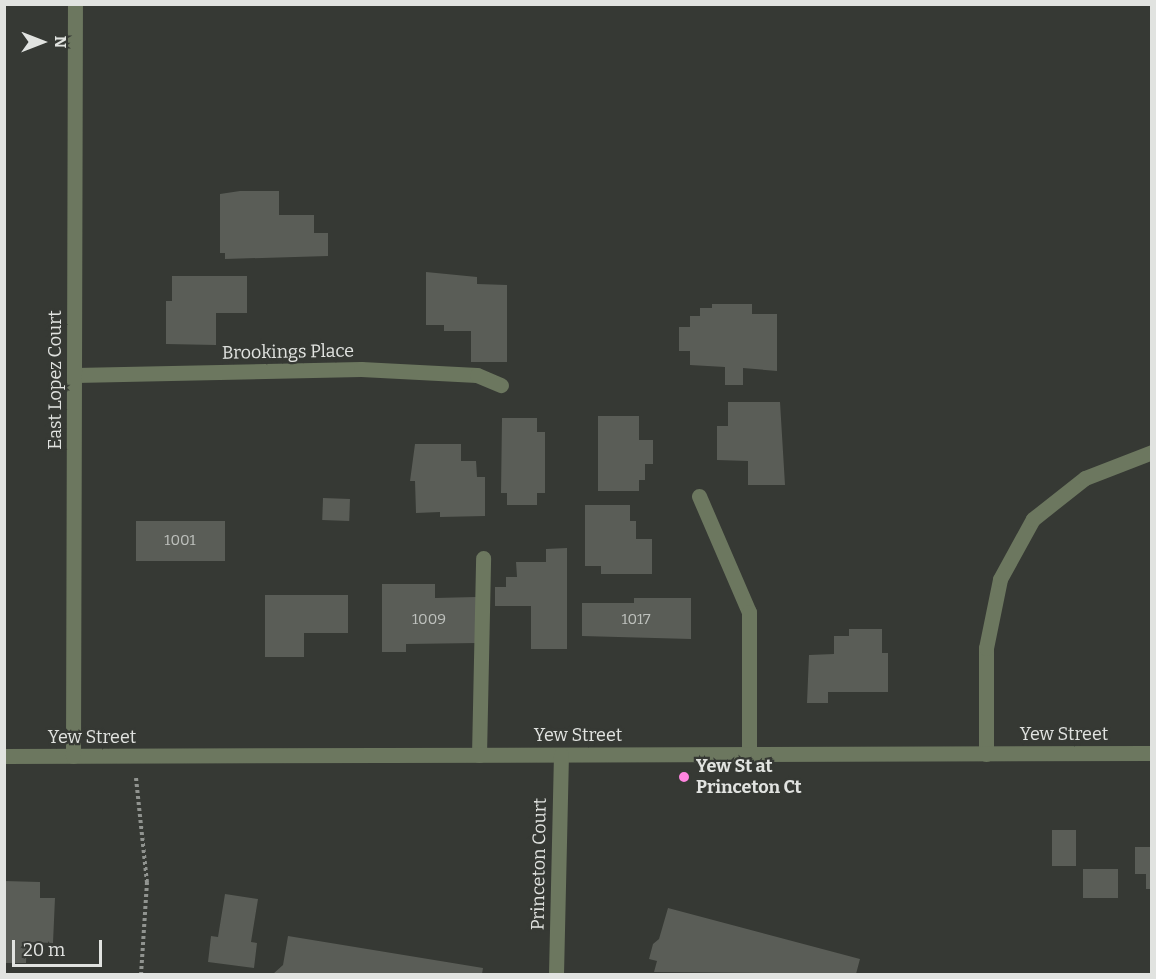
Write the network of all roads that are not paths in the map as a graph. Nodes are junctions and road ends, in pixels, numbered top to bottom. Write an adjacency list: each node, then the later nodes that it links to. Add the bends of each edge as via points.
1 (75, 4): 2 (street, East Lopez Court)
2 (75, 375): 3 (street, Brookings Place, via 361,369 477,375); 13 (street, East Lopez Court)
3 (501, 385)
4 (1152, 452): 9 (street, via 1085,478 1034,519 1000,579 986,648)
5 (699, 496): 8 (street, via 749,612)
6 (483, 558): 10 (street)
7 (1152, 753): 9 (street, Yew Street)
8 (749, 754): 9 (street, Yew Street); 11 (street, Yew Street)
9 (986, 754)
10 (479, 755): 11 (street, Yew Street); 13 (street, Yew Street)
11 (561, 755): 14 (street, Princeton Court)
12 (4, 756): 13 (street, Yew Street)
13 (73, 756)
14 (556, 975)

